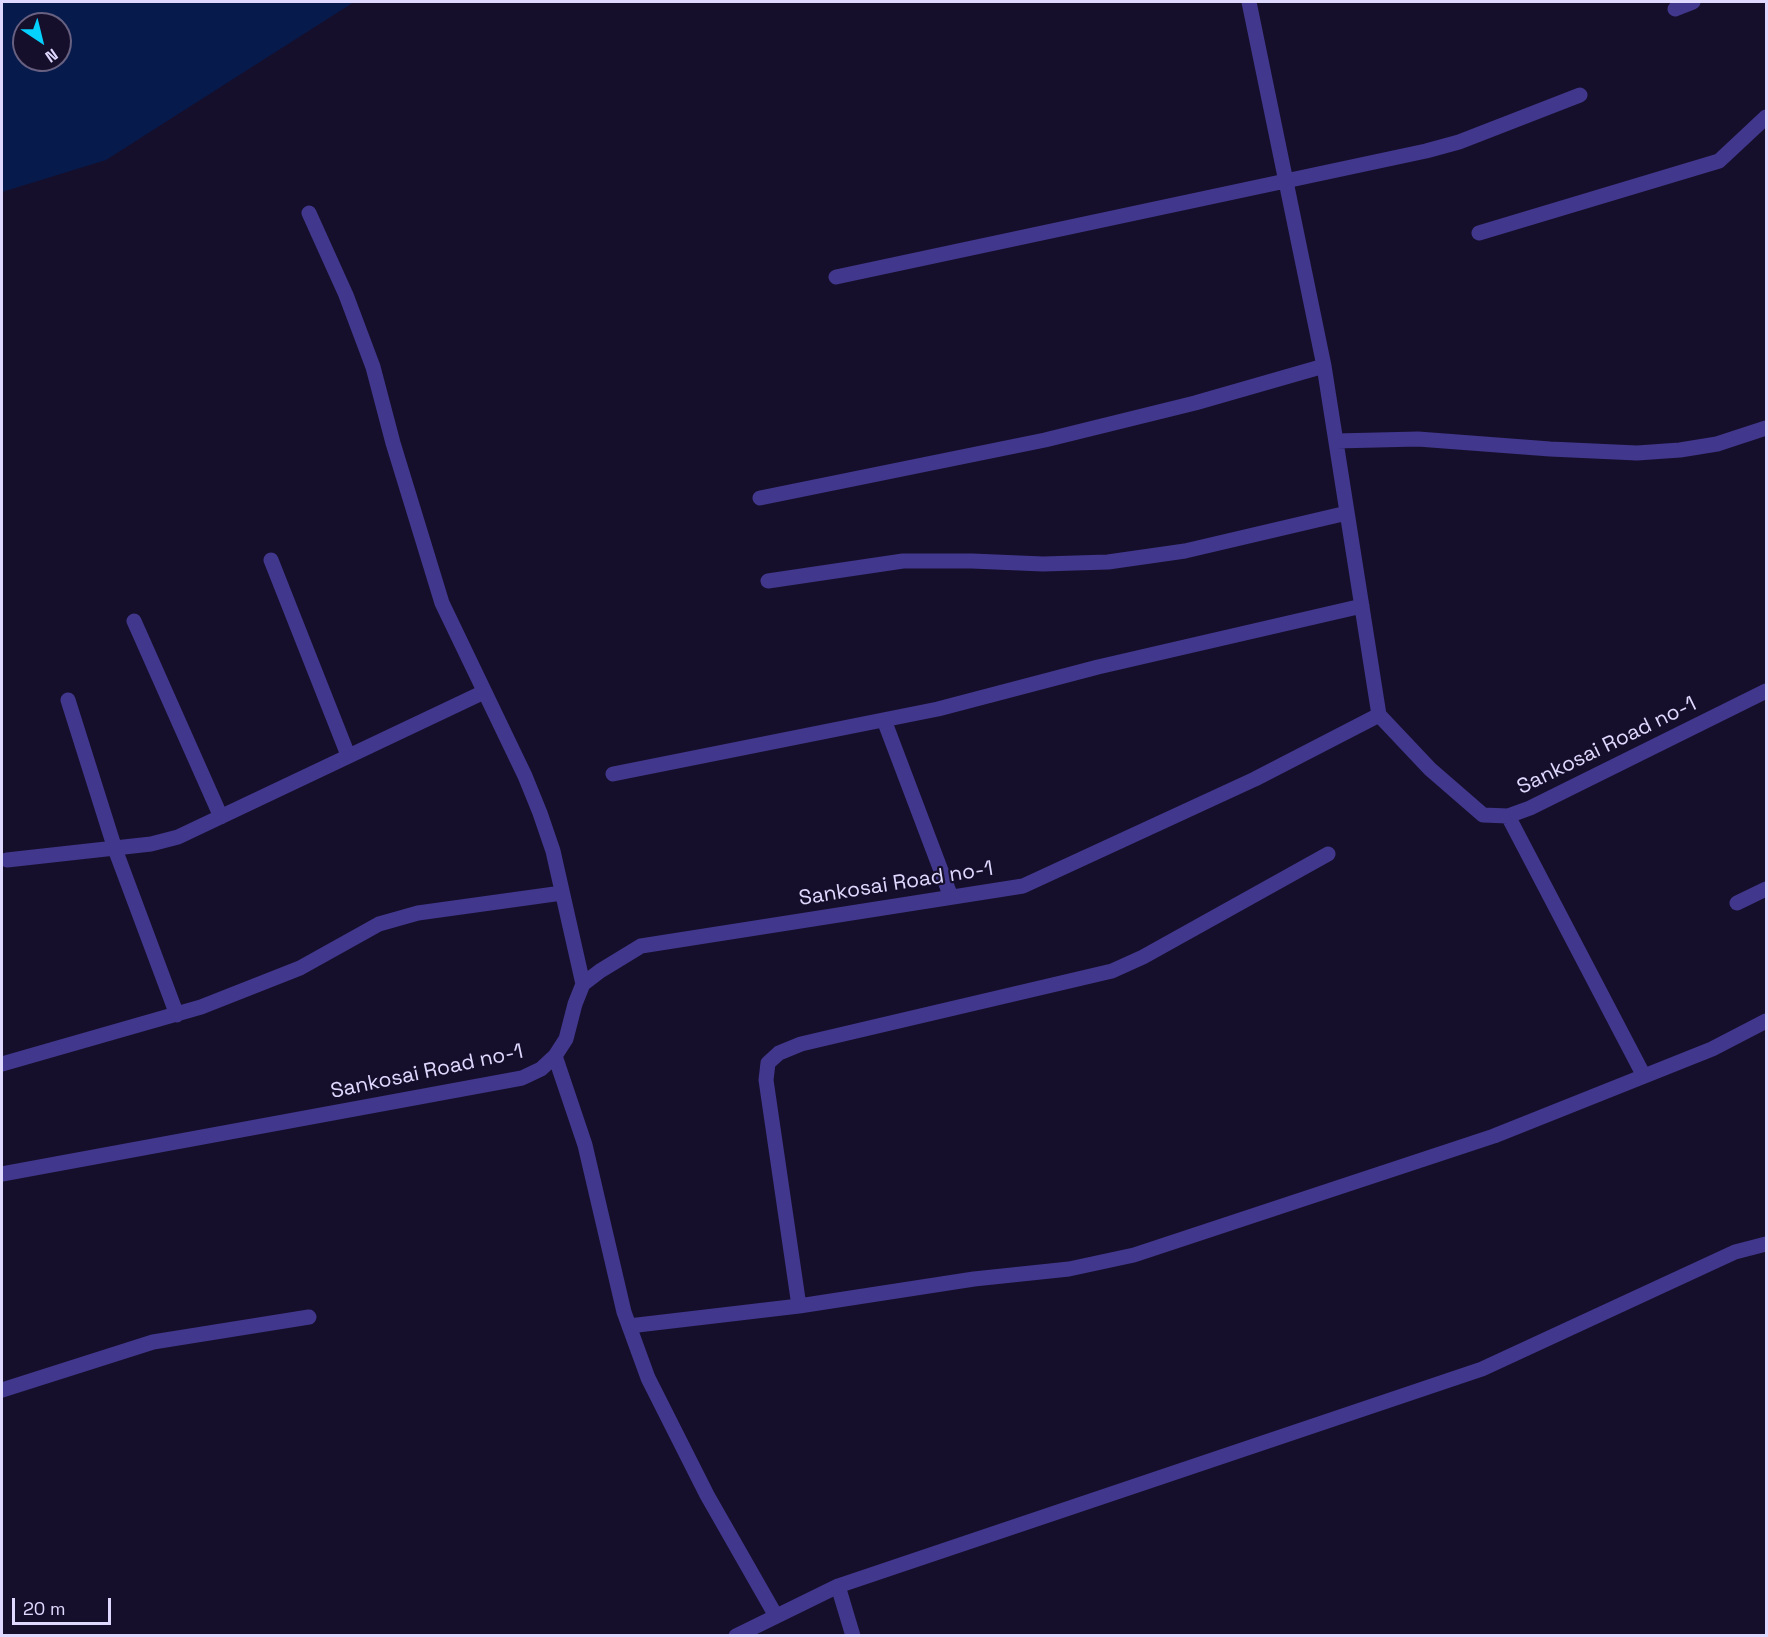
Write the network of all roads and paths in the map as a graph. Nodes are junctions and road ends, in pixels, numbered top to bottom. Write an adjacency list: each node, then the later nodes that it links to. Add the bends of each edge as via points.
1 (1249, 2): 6 (street)
2 (1693, 2): 3 (street)
3 (1675, 9)
4 (1580, 95): 6 (street, via 1459,142)
5 (1767, 117): 8 (street, via 1719,161)
6 (1286, 180): 9 (street); 10 (street)
7 (309, 213): 19 (street, via 373,367 442,603)
8 (1479, 232)
9 (836, 277)
10 (1324, 366): 12 (street); 13 (street, via 1046,440)
11 (1767, 428): 12 (street, via 1717,444 1637,453 1418,439)
12 (1336, 441): 14 (street)
13 (759, 498)
14 (1347, 513): 16 (street, via 1185,551 1108,562 903,561); 17 (street)
15 (271, 560): 24 (street)
16 (768, 580)
17 (1362, 606): 22 (street); 23 (street)
18 (134, 621): 27 (street)
19 (484, 692): 24 (street); 32 (street, via 525,776 552,851)
20 (1767, 692): 26 (street, Sankosai Road no-1)
21 (68, 700): 28 (street)
22 (1379, 715): 26 (street, Sankosai Road no-1, via 1430,769 1483,815); 33 (street, Sankosai Road no-1, via 1255,779 1023,886)
23 (884, 720): 25 (street); 33 (street)
24 (348, 756): 27 (street)
25 (613, 774)
26 (1508, 816): 40 (street)
27 (220, 817): 28 (street, via 178,837)
28 (114, 849): 30 (street); 36 (street)
29 (1328, 854): 43 (street, via 1143,957 1112,970 801,1044 779,1053 768,1063 766,1080)
30 (7, 860)
31 (1767, 889): 34 (street)
32 (562, 893): 35 (street); 36 (street, via 418,913 379,924 300,968)
33 (951, 897): 35 (street, Sankosai Road no-1, via 641,946)
34 (1737, 903)
35 (583, 984): 38 (street, Sankosai Road no-1, via 566,1039)
36 (177, 1015): 39 (street)
37 (1767, 1021): 40 (street, via 1712,1049)
38 (555, 1056): 41 (street, Sankosai Road no-1, via 522,1078); 45 (street, via 585,1146)
39 (2, 1064)
40 (1644, 1076): 43 (street, via 1494,1136 1134,1255 1069,1269)
41 (2, 1174)
42 (1767, 1244): 47 (street, via 1735,1251 1482,1369)
43 (799, 1306): 45 (street)
44 (309, 1317): 46 (street, via 153,1342)
45 (629, 1326): 48 (street, via 648,1378 707,1495)
46 (2, 1390)
47 (838, 1586): 48 (street); 50 (street)
48 (776, 1616): 49 (street)
49 (736, 1635)
50 (853, 1635)

